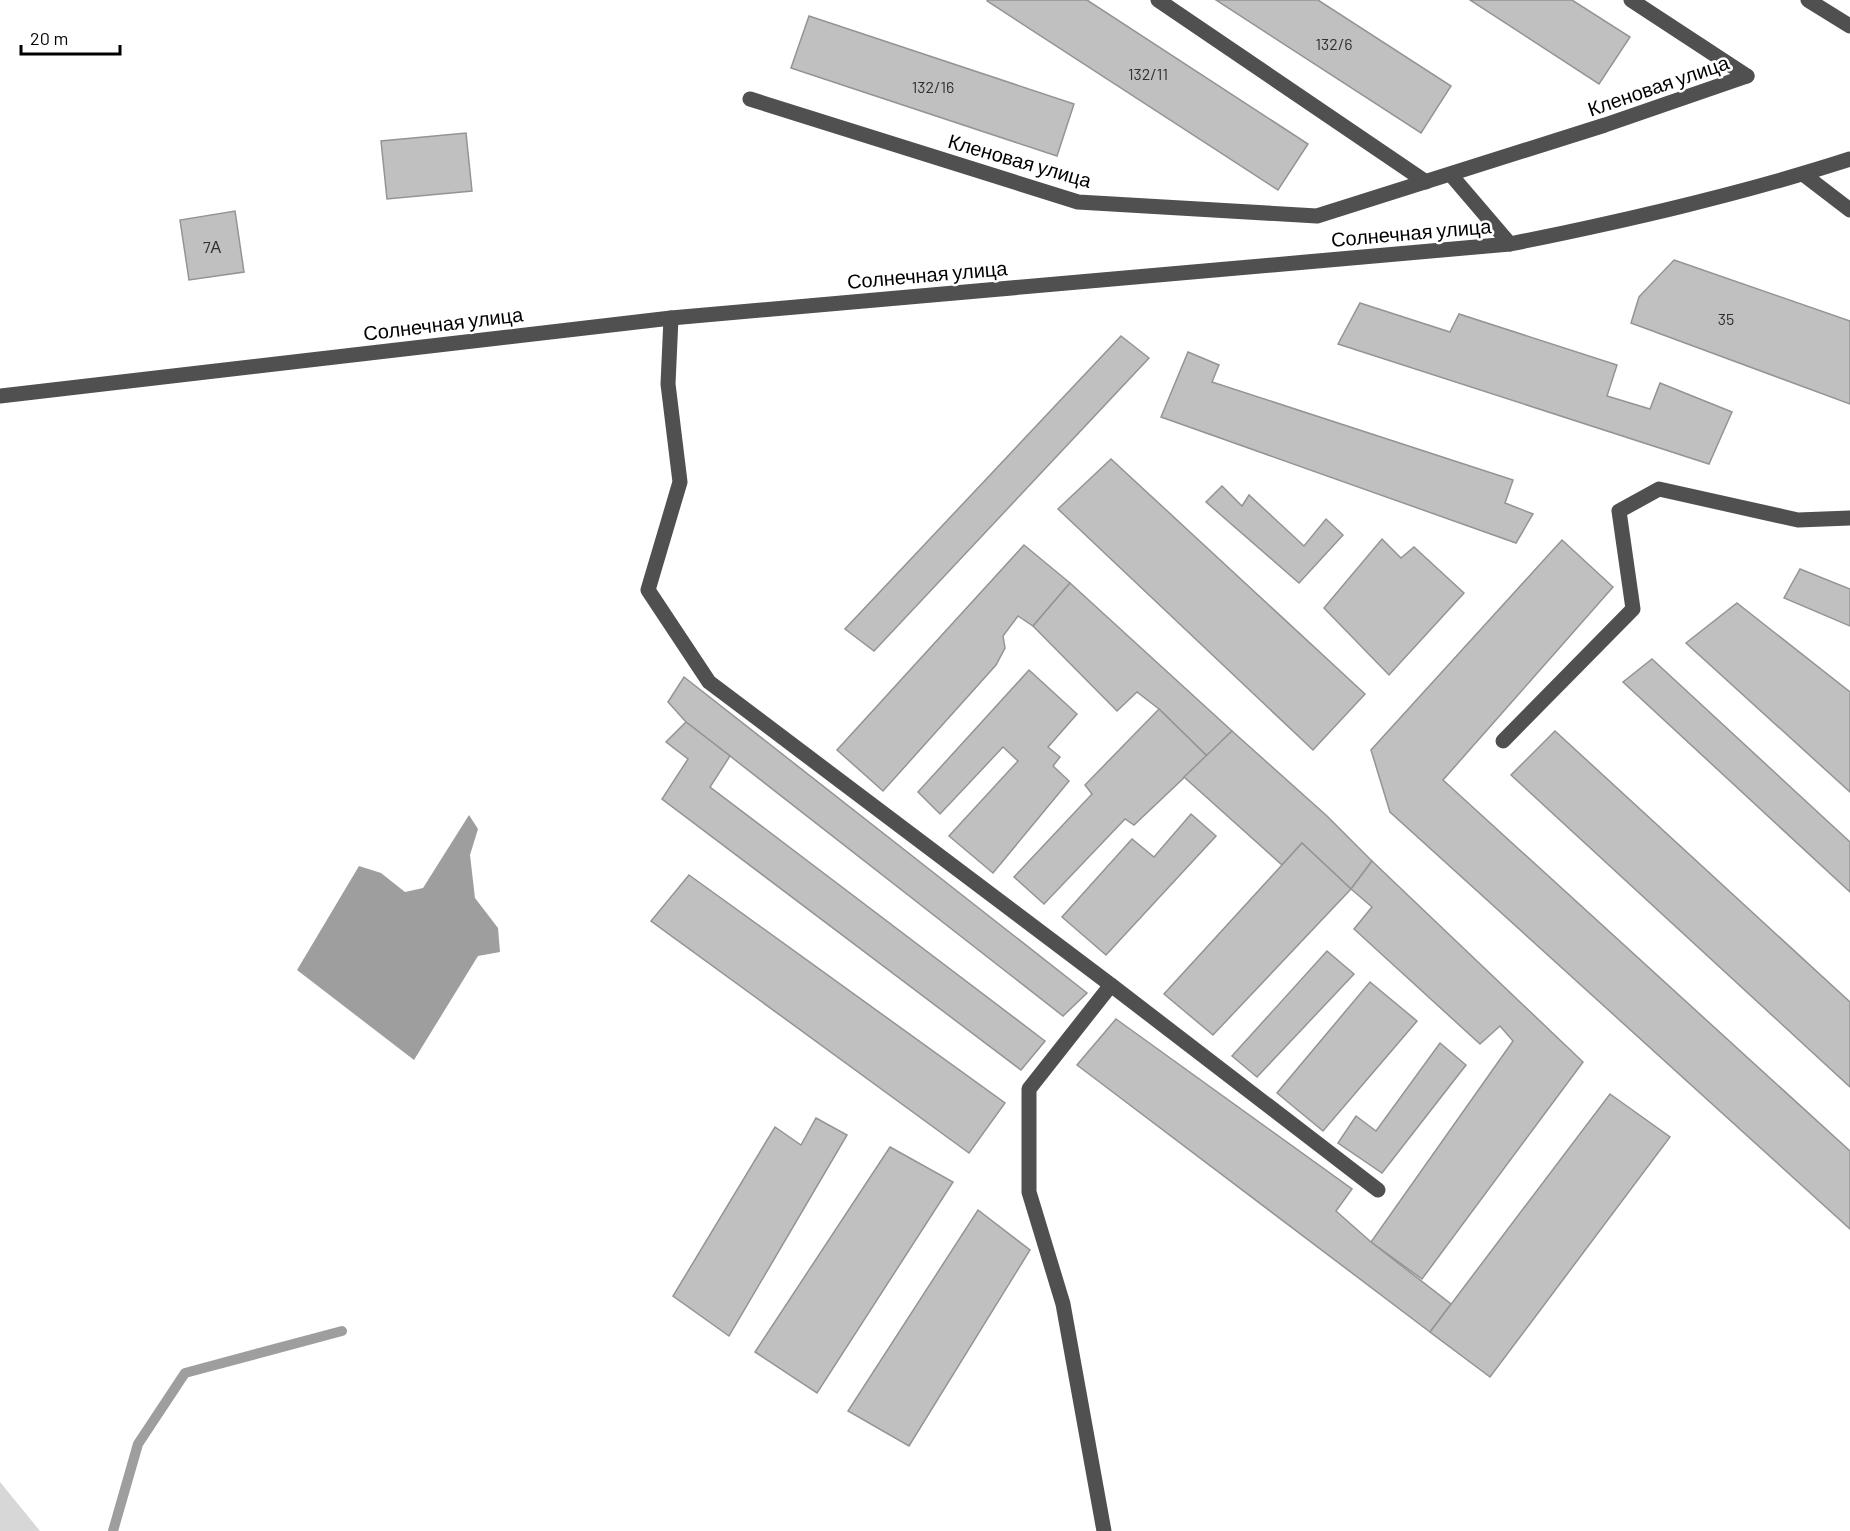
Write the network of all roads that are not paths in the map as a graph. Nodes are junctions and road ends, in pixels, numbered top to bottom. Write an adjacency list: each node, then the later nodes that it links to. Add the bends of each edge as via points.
1 (1158, 0): 9 (street)
2 (1631, 0): 8 (street, Кленовая улица, via 1747,76)
3 (1808, 0): 4 (street)
4 (1850, 27)
5 (750, 99): 9 (street, Кленовая улица, via 1078,202 1317,216)
6 (1850, 159): 7 (street, Солнечная улица)
7 (1803, 174): 10 (street); 11 (street, Солнечная улица, via 1601,226)
8 (1451, 175): 9 (street, Кленовая улица); 11 (street)
9 (1426, 182)
10 (1850, 210)
11 (1510, 244): 12 (street, Солнечная улица)
12 (671, 318): 13 (street, Солнечная улица); 16 (street, via 668,384 680,482 648,590 709,682)
13 (0, 396)
14 (1850, 518): 15 (street, via 1798,520 1659,489 1619,511 1633,609)
15 (1503, 741)
16 (1111, 985): 17 (street); 18 (street, via 1029,1089 1029,1192 1063,1304)
17 (1378, 1190)
18 (1104, 1531)

